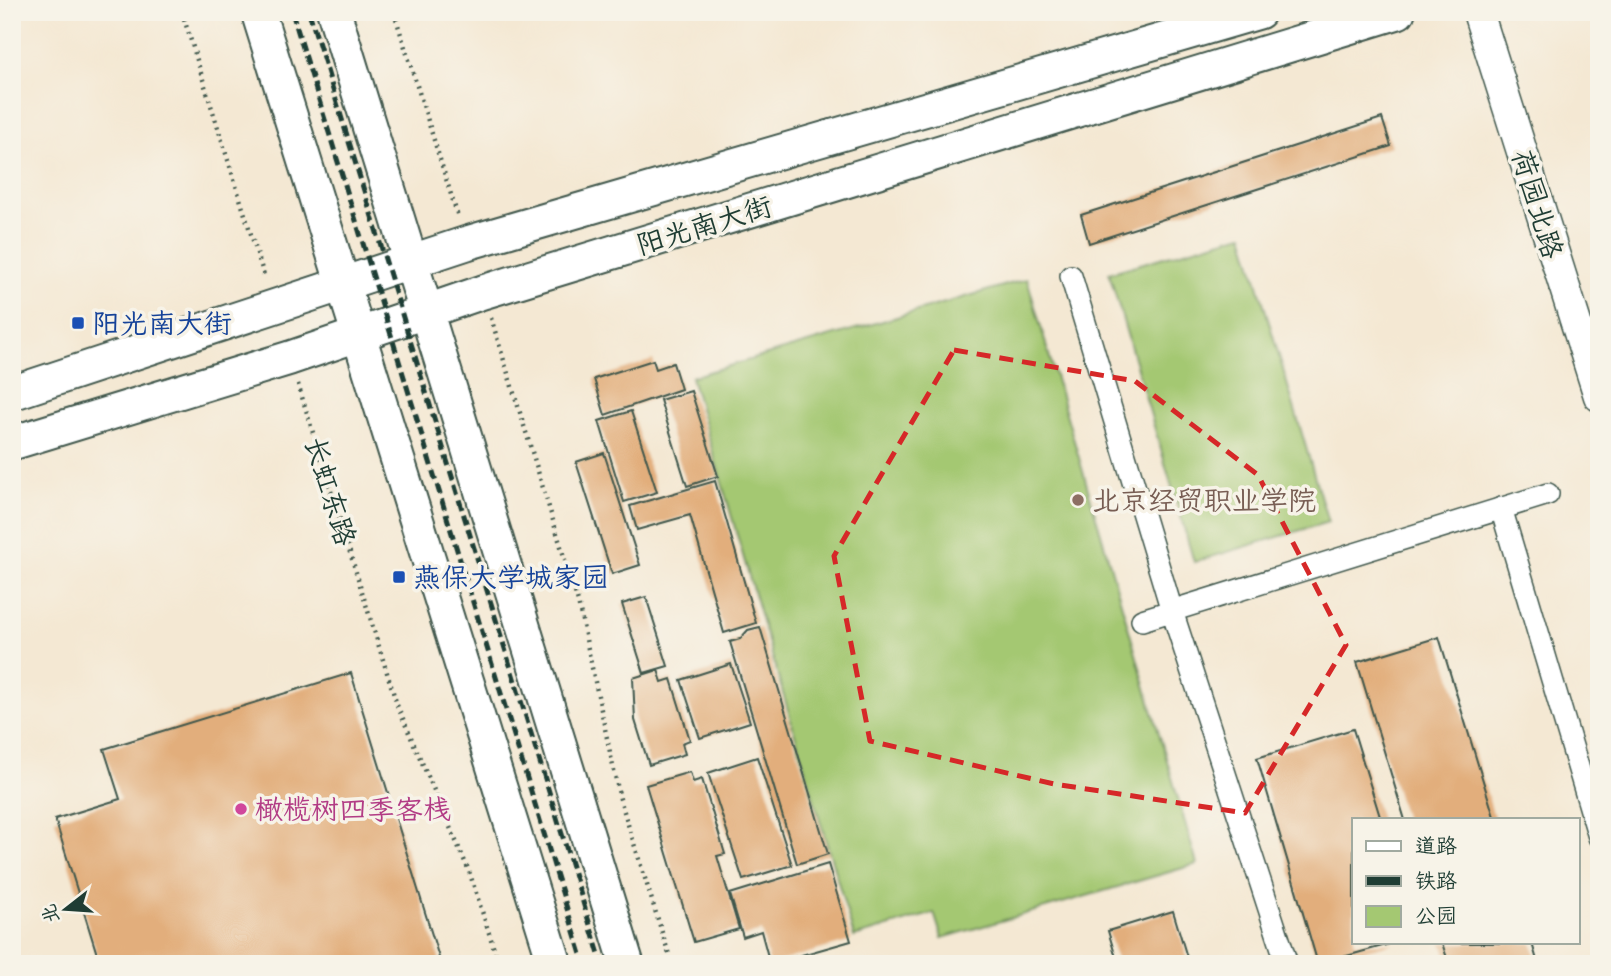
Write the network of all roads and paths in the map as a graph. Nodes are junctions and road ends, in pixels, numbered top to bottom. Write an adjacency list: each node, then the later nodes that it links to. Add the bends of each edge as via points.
1 (182, 12): 13 (path)
2 (258, 12): 11 (main road)
3 (334, 12): 9 (main road)
4 (394, 12): 8 (path)
5 (1259, 12): 8 (main road, 阳光南大街)
6 (1398, 12): 12 (main road, 阳光南大街)
7 (1478, 12): 18 (street, 荷园北路)
8 (467, 243): 9 (main road, 阳光南大街)
9 (410, 261): 11 (main road, 阳光南大街); 14 (main road)
10 (1070, 276): 22 (street)
11 (345, 285): 13 (main road, 阳光南大街); 15 (main road)
12 (484, 292): 14 (main road, 阳光南大街); 29 (path, via 578,601 620,799)
13 (274, 307): 17 (main road, 阳光南大街)
14 (425, 312): 15 (main road, 阳光南大街); 28 (main road)
15 (360, 334): 16 (main road, 阳光南大街); 27 (main road)
16 (290, 358): 19 (main road, 阳光南大街); 26 (path, 长虹东路, via 397,705 469,871)
17 (12, 393)
18 (1599, 397)
19 (12, 443)
20 (1548, 494): 21 (street)
21 (1501, 508): 22 (street); 24 (street)
22 (1172, 611): 23 (street); 30 (street)
23 (1142, 620)
24 (1591, 779): 25 (street)
25 (1599, 837)
26 (499, 964)
27 (555, 964)
28 (627, 964)
29 (672, 964)
30 (1287, 964)

